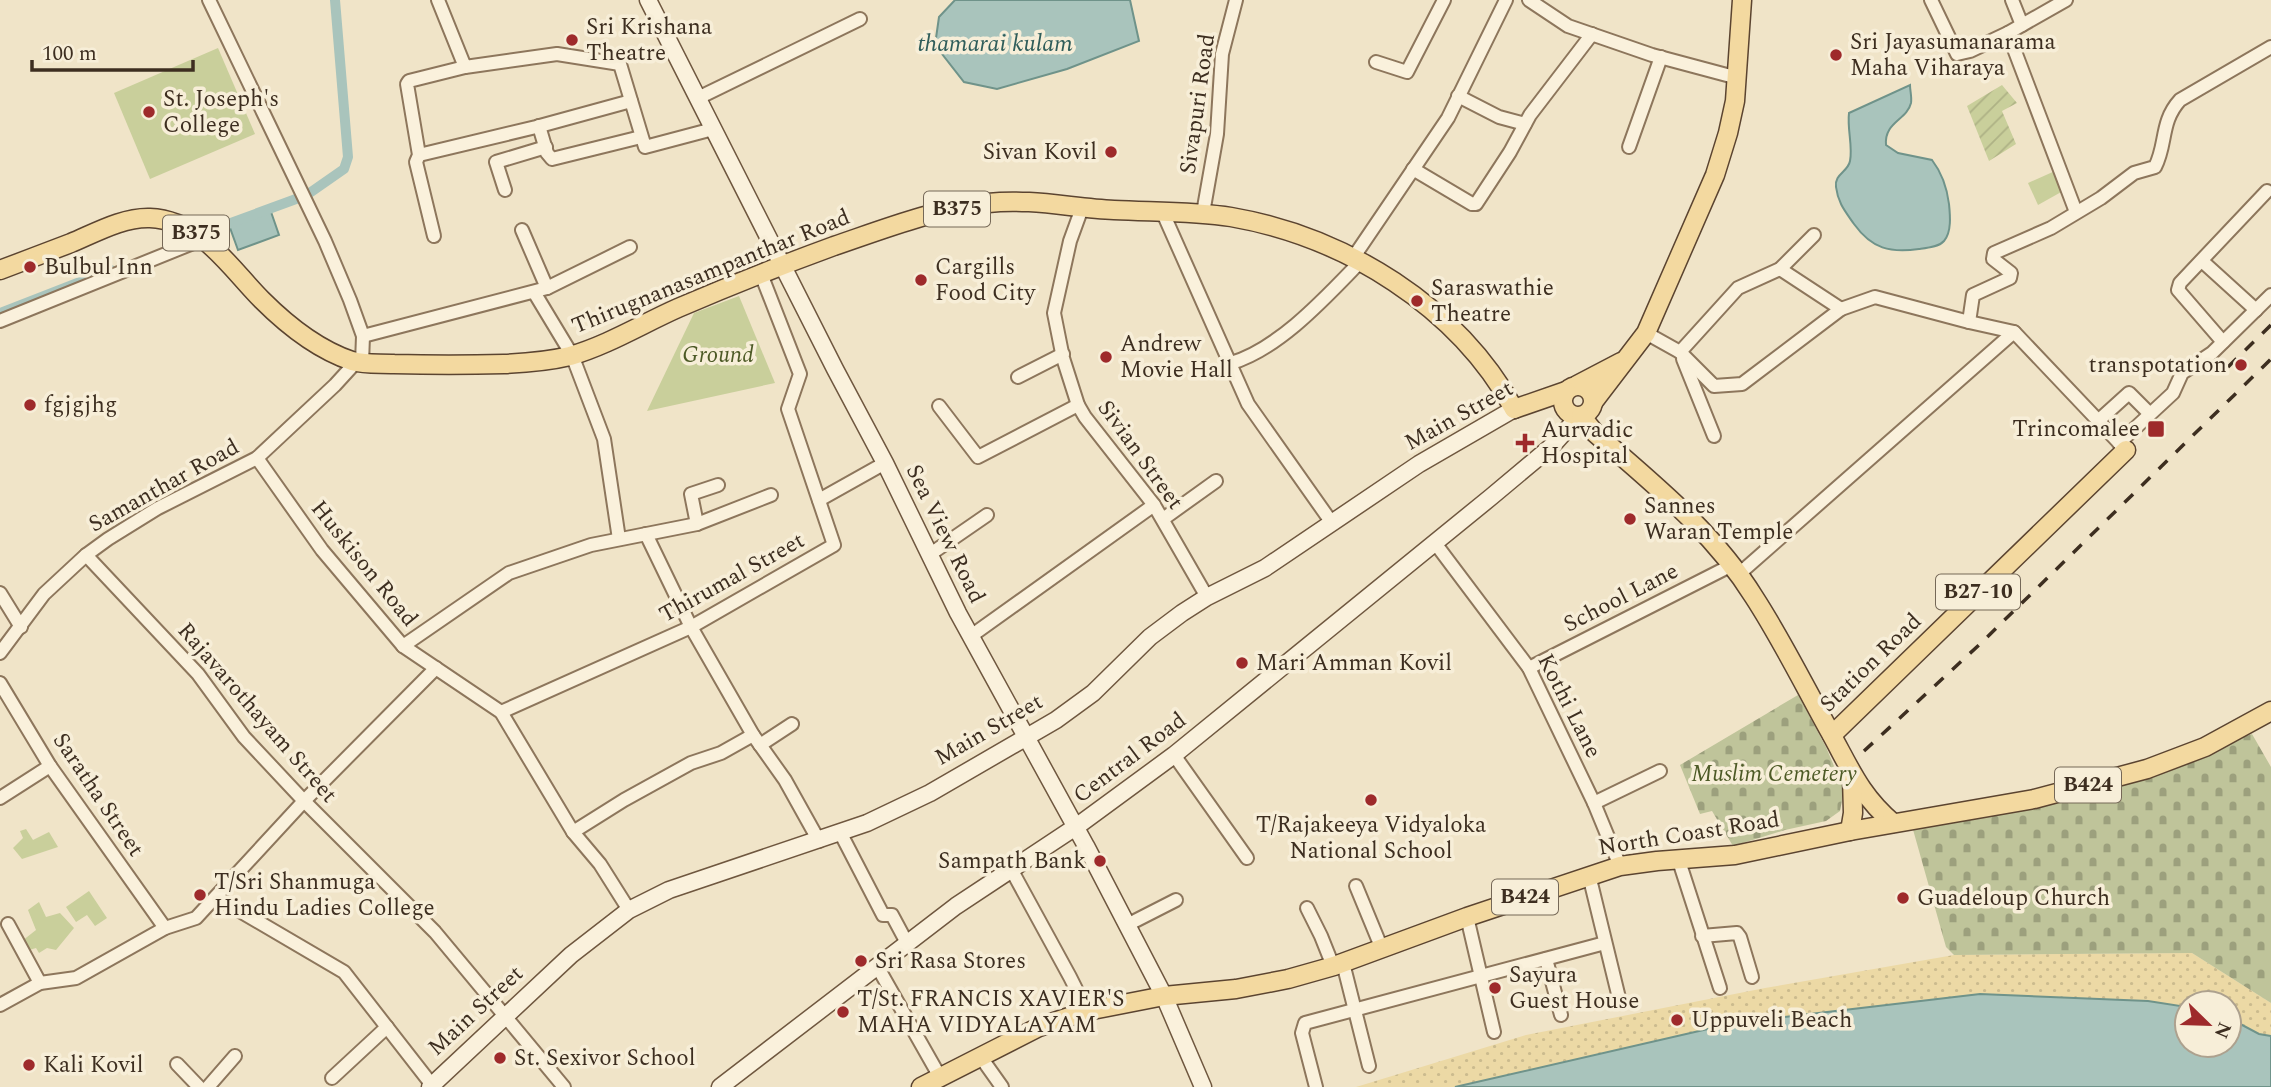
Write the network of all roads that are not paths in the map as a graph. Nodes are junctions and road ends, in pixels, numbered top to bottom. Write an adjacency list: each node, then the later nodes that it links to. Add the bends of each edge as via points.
1 (209, 0): 58 (street, via 325,241)
2 (438, 0): 19 (street)
3 (649, 0): 22 (main road, Sea View Road)
4 (1236, 0): 37 (street, Sivapuri Road, via 1222,54 1217,134)
5 (1444, 0): 18 (street, via 1407,72)
6 (1506, 0): 21 (street)
7 (1529, 0): 15 (street, via 1569,26)
8 (1742, 0): 20 (main road, Main Street)
9 (1931, 0): 14 (street, via 1957,54)
10 (2012, 0): 13 (street)
11 (2066, 0): 13 (street)
12 (860, 19): 22 (street)
13 (2022, 25): 14 (street)
14 (2008, 33): 35 (street)
15 (1592, 34): 17 (street); 24 (street)
16 (2271, 47): 35 (street, via 2180,100 2164,129 2155,167 2134,173)
17 (1661, 57): 20 (street); 29 (street)
18 (1376, 62)
19 (465, 67): 23 (street, via 557,54 620,65); 30 (street, via 407,84)
20 (1738, 78): 57 (main road, Main Street, via 1715,175)
21 (1458, 96): 24 (street, via 1499,117); 31 (street)
22 (698, 99): 26 (main road, Sea View Road)
23 (631, 102): 25 (street); 27 (street)
24 (1525, 124): 31 (street, via 1474,205)
25 (539, 126): 28 (street); 30 (street)
26 (713, 129): 27 (street, via 645,147); 45 (main road, Sea View Road)
27 (641, 137): 28 (street, via 552,159)
28 (546, 147): 32 (street, via 496,162)
29 (1629, 147)
30 (419, 155): 40 (street, via 415,162)
31 (1413, 169): 43 (street)
32 (505, 190)
33 (2267, 191): 44 (street)
34 (1082, 208): 36 (main road, Thirugnanasampanthar Road / B375); 45 (main road, Thirugnanasampanthar Road / B375, via 1031,201 966,206 915,219); 61 (street, Sivian Street, via 1054,313)
35 (2076, 212): 55 (street, via 1994,253 1993,259 2011,273 2010,278 1973,295)
36 (1163, 213): 37 (main road, Thirugnanasampanthar Road / B375); 65 (street)
37 (1203, 214): 43 (main road, Thirugnanasampanthar Road / B375, via 1296,232)
38 (522, 230): 49 (street)
39 (1814, 235): 46 (street)
40 (434, 236)
41 (203, 239): 47 (main road, B375, via 173,222 139,219); 54 (street); 64 (main road, B375, via 285,321)
42 (630, 247): 49 (street)
43 (1357, 260): 65 (street, via 1330,293 1271,343); 70 (main road, Thirugnanasampanthar Road / B375, via 1401,287 1450,327)
44 (2202, 261): 53 (street); 59 (street, via 2180,282 2178,290)
45 (783, 266): 48 (main road, Thirugnanasampanthar Road / B375); 77 (main road, Sea View Road)
46 (1780, 269): 52 (street); 60 (street, via 1738,288)
47 (0, 270)
48 (761, 274): 62 (main road, Thirugnanasampanthar Road / B375); 81 (street, Thirumal Street, via 800,374 788,409)
49 (547, 288): 50 (street)
50 (534, 292): 58 (street); 62 (street)
51 (2271, 295): 53 (street)
52 (1841, 309): 55 (street, via 1875,297); 60 (street, via 1742,383 1714,386)
53 (2256, 310): 59 (street)
54 (0, 321)
55 (1969, 322): 56 (street)
56 (2014, 332): 73 (street); 92 (street, School Lane)
57 (1646, 333): 60 (street); 63 (main road, Main Street)
58 (363, 337): 64 (street)
59 (2224, 342): 72 (street, via 2182,373 2173,393)
60 (1680, 352): 74 (street)
61 (1063, 354): 66 (street); 68 (street, Sivian Street)
62 (572, 355): 64 (main road, Thirugnanasampanthar Road / B375, via 506,364); 88 (street, via 604,439)
63 (1627, 359): 67 (main road, Main Street); 71 (main road, Main Street)
64 (359, 363): 76 (street, Samanthar Road)
65 (1231, 363): 85 (street, via 1248,404)
66 (1018, 377)
67 (1572, 388): 70 (main road, Main Street); 71 (main road, via 1563,402); 71 (main road, via 1589,389)
68 (1078, 405): 69 (street, via 978,457); 82 (street, Sivian Street)
69 (939, 406)
70 (1514, 409): 71 (main road); 85 (main road, Main Street, via 1419,464)
71 (1580, 410): 89 (main road, Central Road, via 1552,446); 92 (main road, Station Road, via 1624,459 1697,525)
72 (2150, 414): 73 (street, via 2129,393); 75 (street)
73 (2098, 421): 75 (street)
74 (1714, 436)
75 (2122, 447): 106 (main road, Station Road / B27-10)
76 (257, 458): 90 (street, Samanthar Road, via 150,513); 98 (street, Huskison Road, via 322,550)
77 (885, 463): 81 (street); 91 (main road, Sea View Road)
78 (1216, 481): 84 (street)
79 (718, 485): 86 (street, via 691,494)
80 (771, 495): 86 (street)
81 (819, 500): 96 (street, Thirumal Street, via 834,545)
82 (1154, 505): 84 (street, Sivian Street); 97 (street)
83 (987, 515): 91 (street)
84 (1163, 519): 94 (street, Sivian Street)
85 (1332, 523): 94 (main road, Main Street, via 1265,568)
86 (697, 524): 87 (street)
87 (646, 534): 88 (street); 96 (street)
88 (620, 539): 98 (street, via 509,573)
89 (1435, 543): 101 (street, Kothi Lane); 109 (main road, Central Road)
90 (86, 555): 95 (street, Samanthar Road, via 44,594); 114 (street, Rajavarothayam Street, via 198,674 244,737)
91 (929, 555): 97 (main road, Sea View Road)
92 (1735, 569): 101 (street, School Lane); 106 (main road, Station Road)
93 (0, 593): 95 (street)
94 (1207, 597): 107 (main road, Main Street, via 1150,637 1093,693)
95 (21, 627): 99 (street, Samanthar Road)
96 (691, 627): 104 (street, Thirumal Street); 108 (street)
97 (971, 636): 107 (main road, Sea View Road)
98 (402, 646): 100 (street, Huskison Road)
99 (0, 653)
100 (436, 668): 104 (street, Huskison Road); 114 (street)
101 (1529, 668): 115 (street, Kothi Lane)
102 (0, 683): 110 (street, Saratha Street)
103 (2271, 711): 116 (main road, North Coast Road / B424, via 2205,747 2147,769 2034,799)
104 (501, 712): 119 (street, Huskison Road)
105 (792, 724): 108 (street)
106 (1832, 735): 112 (main road, Station Road)
107 (1027, 737): 117 (main road, Sea View Road); 120 (main road, Main Street, via 899,809)
108 (757, 740): 119 (street, via 691,763); 121 (street)
109 (1174, 755): 117 (main road, Central Road); 122 (street)
110 (50, 766): 113 (street); 135 (street, Saratha Street)
111 (1660, 771): 115 (street)
112 (1852, 778): 116 (main road, Station Road); 118 (main road, Station Road)
113 (0, 799)
114 (304, 801): 128 (street); 153 (street, Rajavarothayam Street, via 435,932)
115 (1594, 803): 124 (street, Kothi Lane)
116 (1893, 823): 118 (main road, North Coast Road / B424)
117 (1076, 827): 125 (main road, Central Road); 134 (main road, Sea View Road)
118 (1850, 831): 123 (main road, North Coast Road / B424, via 1735,855)
119 (573, 832): 131 (street, Huskison Road)
120 (841, 834): 121 (main road, Main Street); 137 (street, via 883,915 892,915)
121 (819, 841): 131 (main road, Main Street, via 669,890)
122 (1247, 858)
123 (1679, 860): 124 (main road, North Coast Road / B424); 136 (street)
124 (1620, 866): 126 (main road, North Coast Road / B424)
125 (1011, 869): 137 (main road, Central Road); 151 (street)
126 (1589, 875): 132 (main road, North Coast Road / B424); 138 (street)
127 (1356, 886): 139 (street)
128 (216, 897): 135 (street, via 196,918); 154 (street, via 344,972)
129 (1176, 900): 134 (street)
130 (1307, 908): 141 (street)
131 (629, 910): 153 (main road, Main Street, via 571,955)
132 (1467, 917): 139 (main road, North Coast Road / B424); 143 (street)
133 (8, 924): 145 (street)
134 (1127, 925): 147 (main road, Sea View Road)
135 (164, 928): 145 (street, via 76,978)
136 (1702, 936): 144 (street, via 1737,933); 146 (street)
137 (907, 943): 142 (main road, Central Road)
138 (1605, 943): 140 (street); 148 (street)
139 (1382, 949): 141 (main road, North Coast Road / B424)
140 (1546, 959): 143 (street); 152 (street)
141 (1338, 964): 147 (main road, North Coast Road / B424, via 1236,989); 150 (street)
142 (877, 966): 161 (street); 166 (main road, Central Road)
143 (1481, 976): 150 (street); 155 (street)
144 (1752, 977)
145 (40, 982): 149 (street)
146 (1720, 988)
147 (1164, 996): 151 (main road, North Coast Road / B424); 168 (main road, Sea View Road)
148 (1619, 998)
149 (0, 1005)
150 (1355, 1008): 159 (street); 169 (street, via 1303,1026)
151 (1087, 1012): 157 (main road, North Coast Road / B424, via 1039,1027)
152 (1560, 1015)
153 (506, 1018): 162 (main road, Main Street); 165 (street, Rajavarothayam Street)
154 (387, 1027): 160 (street); 162 (street)
155 (1494, 1032)
156 (235, 1056): 164 (street)
157 (980, 1056): 161 (main road, North Coast Road / B424); 167 (street)
158 (177, 1064): 163 (street)
159 (1369, 1066)
160 (332, 1078)
161 (928, 1084)
162 (431, 1086)
163 (199, 1087)
164 (208, 1087)
165 (564, 1087)
166 (720, 1087)
167 (1002, 1087)
168 (1203, 1087)
169 (1316, 1087)

